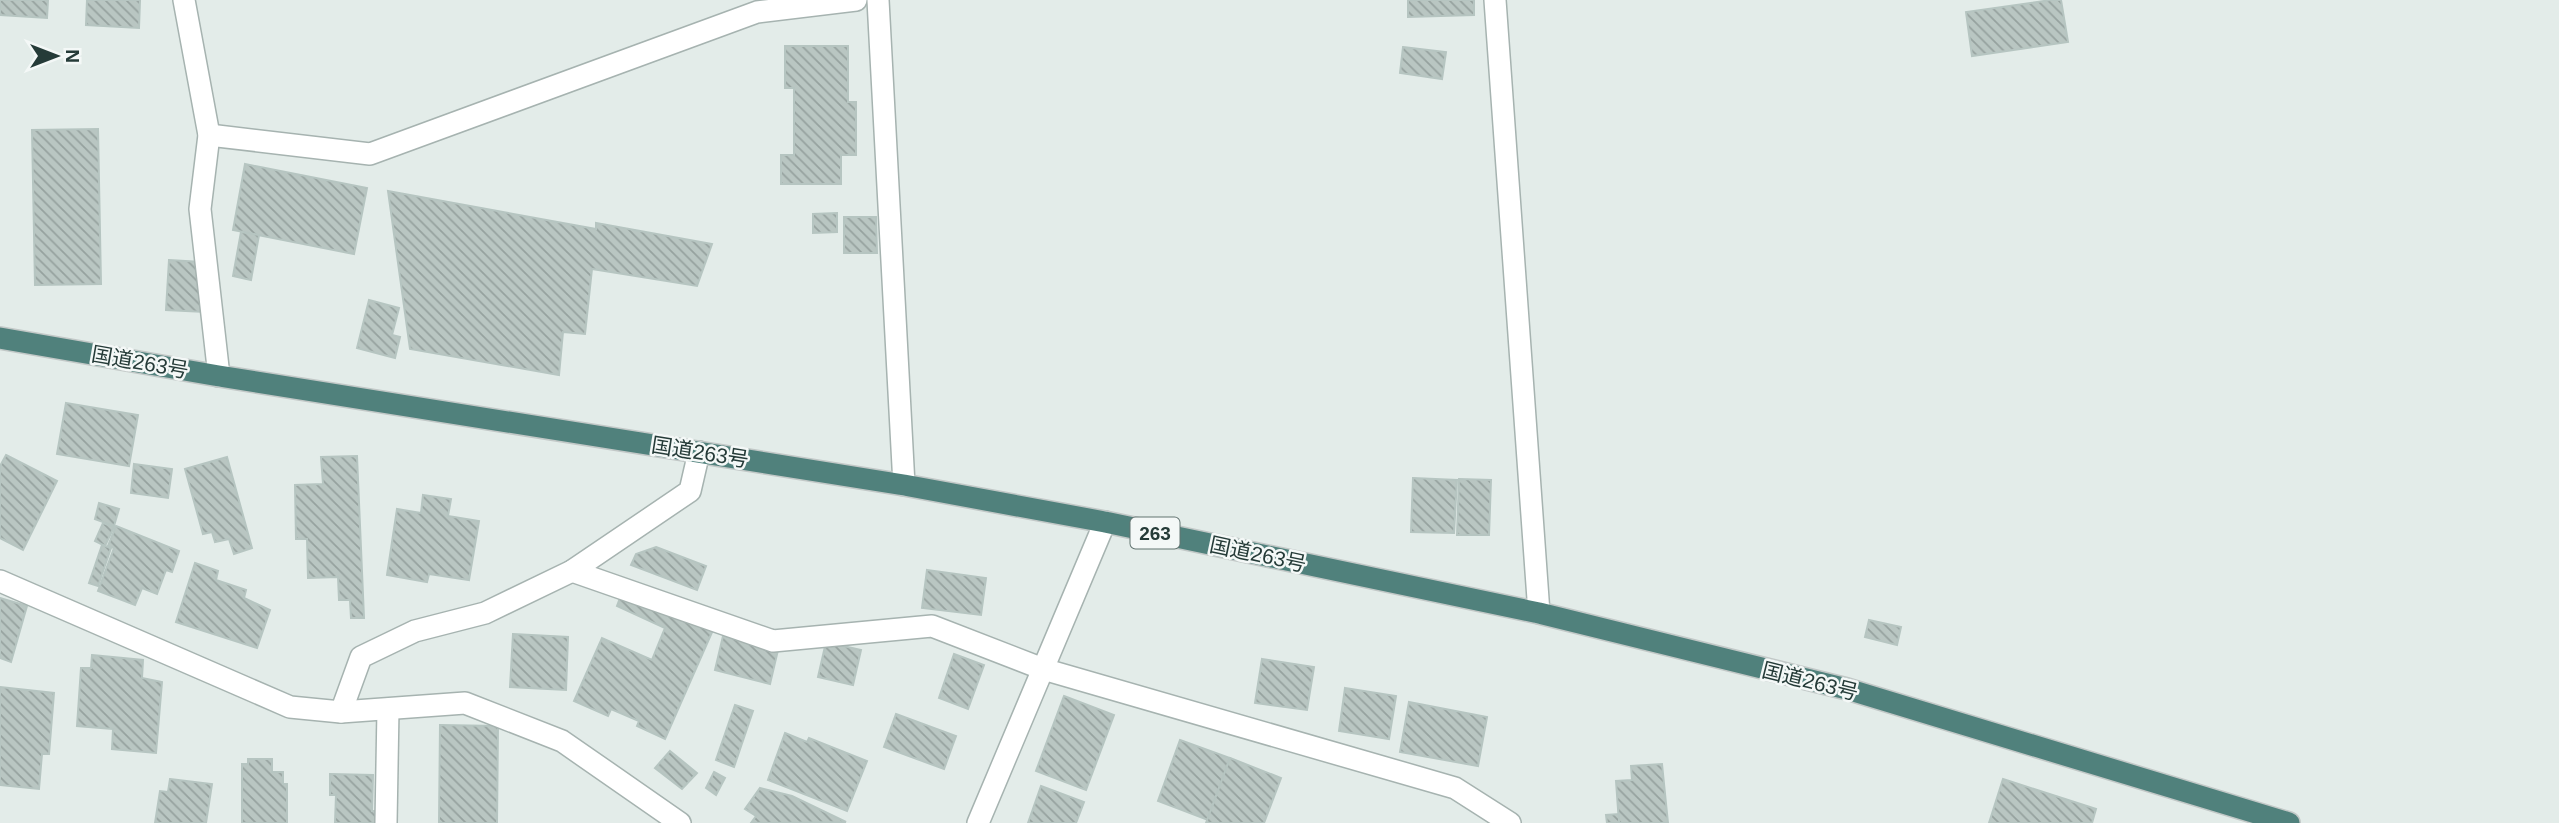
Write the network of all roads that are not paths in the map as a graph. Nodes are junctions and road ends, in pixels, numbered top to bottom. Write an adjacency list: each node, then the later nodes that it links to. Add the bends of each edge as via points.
1 (184, 0): 5 (street)
2 (856, 0): 5 (street, via 757,12 370,154)
3 (878, 0): 9 (street)
4 (1495, 0): 13 (street)
5 (209, 135): 7 (street, via 200,209)
6 (0, 338): 7 (highway, 国道263号 / 263)
7 (219, 376): 8 (highway, 国道263号 / 263)
8 (699, 452): 9 (highway, 国道263号 / 263); 11 (street, via 690,491)
9 (904, 485): 10 (highway, 国道263号 / 263)
10 (1105, 522): 13 (highway, 国道263号 / 263); 14 (street)
11 (572, 571): 14 (street, via 774,640 932,626); 16 (street, via 485,613 415,631 361,657)
12 (0, 581): 16 (street, via 290,706)
13 (1539, 613): 21 (highway, 国道263号 / 263, via 1847,689)
14 (1043, 669): 19 (street); 20 (street, via 1455,788)
15 (388, 709): 16 (street); 17 (street); 18 (street, via 465,703 562,741)
16 (341, 712)
17 (386, 823)
18 (680, 823)
19 (978, 823)
20 (1510, 823)
21 (2289, 823)

